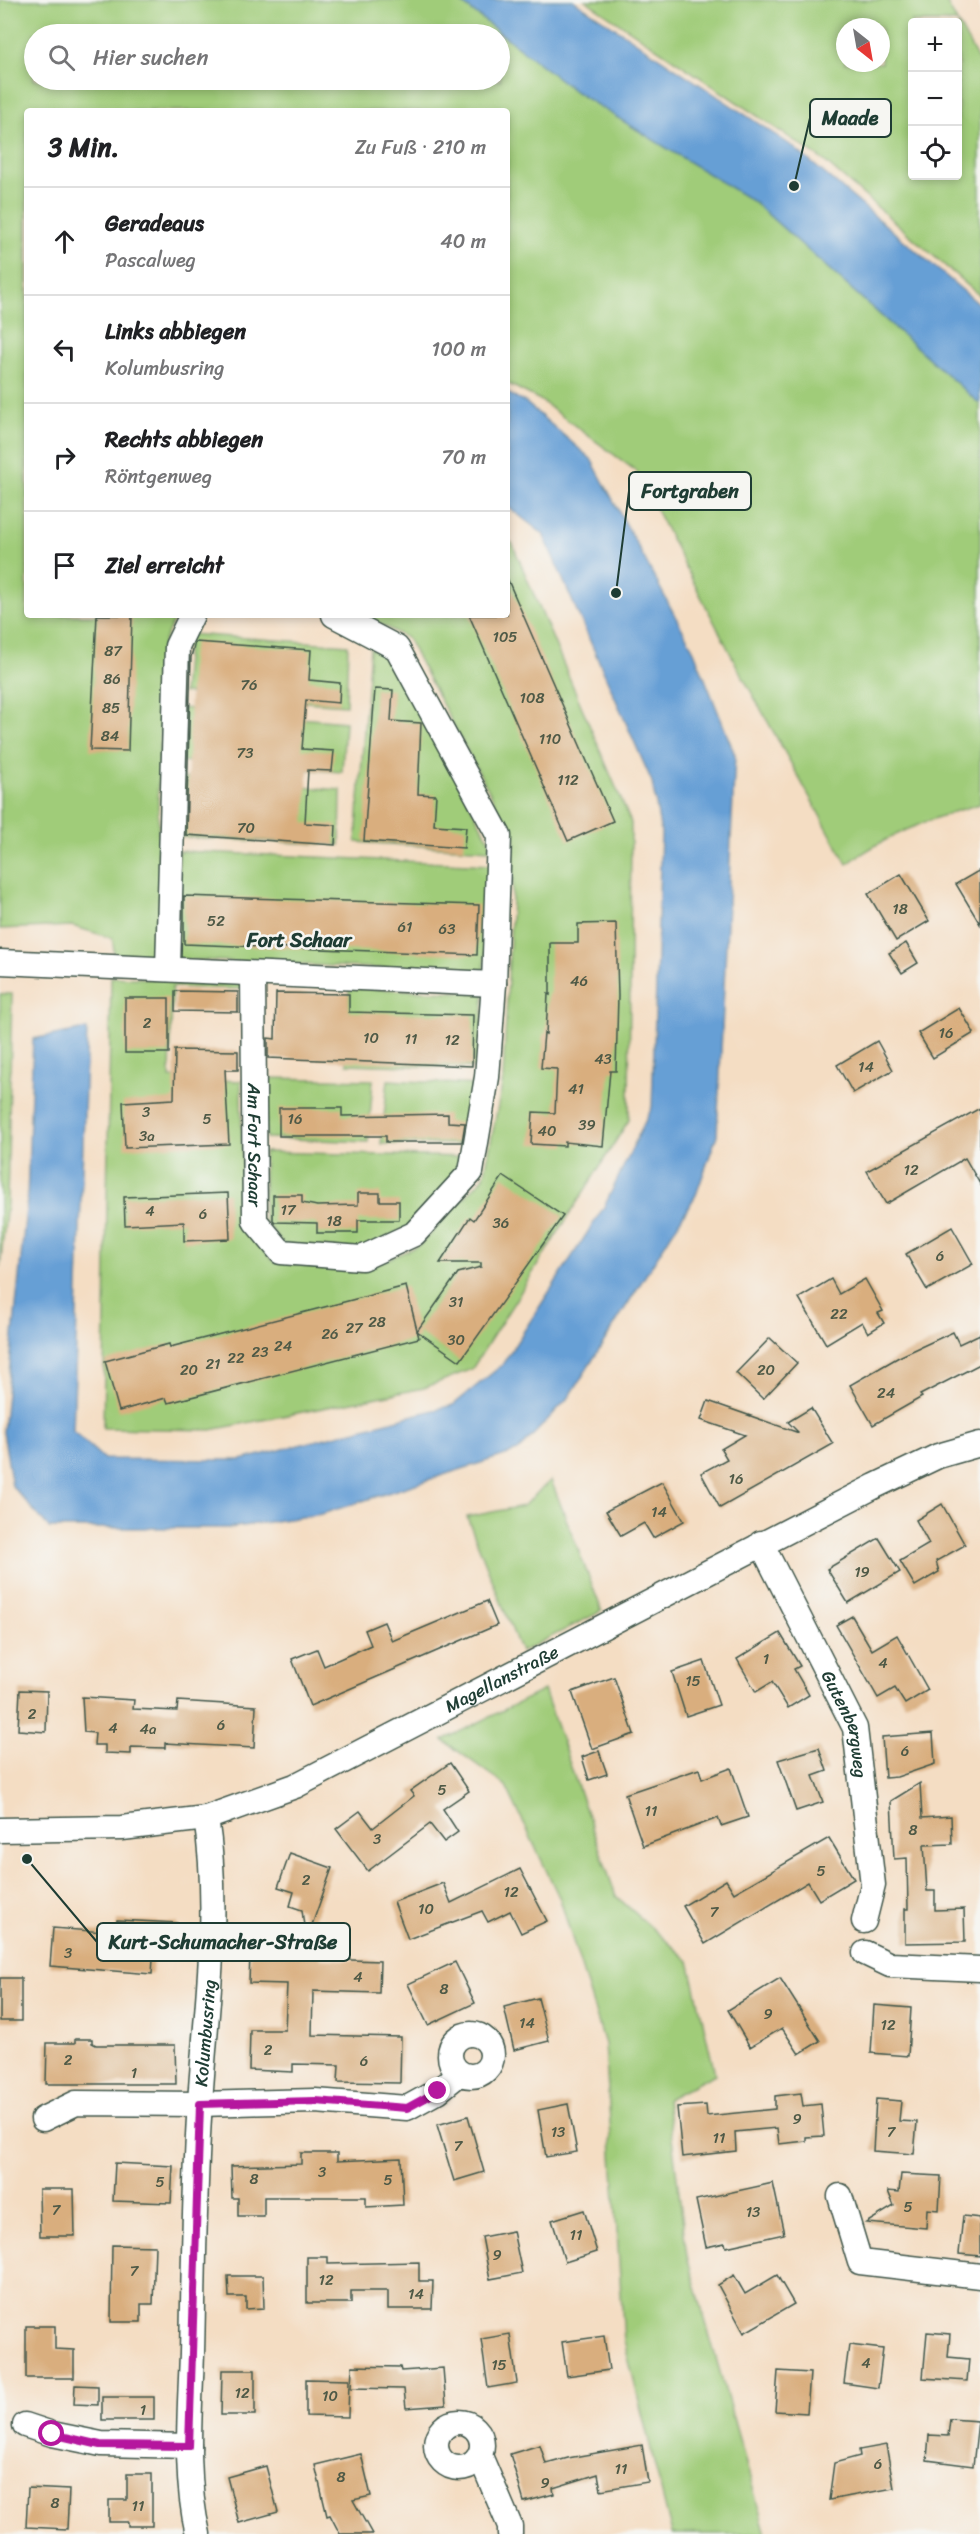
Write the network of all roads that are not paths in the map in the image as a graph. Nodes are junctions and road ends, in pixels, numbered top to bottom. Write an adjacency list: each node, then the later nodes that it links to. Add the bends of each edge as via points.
1 (191, 618): 4 (street, via 177,646)
2 (340, 618): 6 (street, Am Fort Schaar, via 397,648 500,836)
3 (0, 962): 4 (street)
4 (168, 968): 5 (street)
5 (253, 974): 6 (street); 6 (street, Am Fort Schaar, via 255,1221 280,1252 362,1258 414,1234 471,1172 487,1077)
6 (494, 984)
7 (980, 1444): 8 (street, Magellanstraße, via 938,1456)
8 (761, 1543): 9 (street, Magellanstraße, via 295,1786); 11 (street, Gutenbergweg, via 855,1728 873,1885)
9 (206, 1818): 10 (street, Magellanstraße, via 122,1828); 15 (street, Kolumbusring, via 212,1859 213,1948)
10 (0, 1830)
11 (864, 1921)
12 (865, 1953): 13 (street, via 890,1965)
13 (980, 1969)
14 (459, 2074): 15 (street, via 407,2108 315,2101)
15 (200, 2104): 16 (street, via 76,2103); 20 (street, Kolumbusring)
16 (43, 2119)
17 (840, 2196): 18 (street, via 860,2262)
18 (980, 2276)
19 (26, 2425): 20 (street, via 100,2445)
20 (189, 2446): 22 (street, Kolumbusring, via 192,2512)
21 (480, 2456): 23 (street)
22 (198, 2534)
23 (510, 2534)

